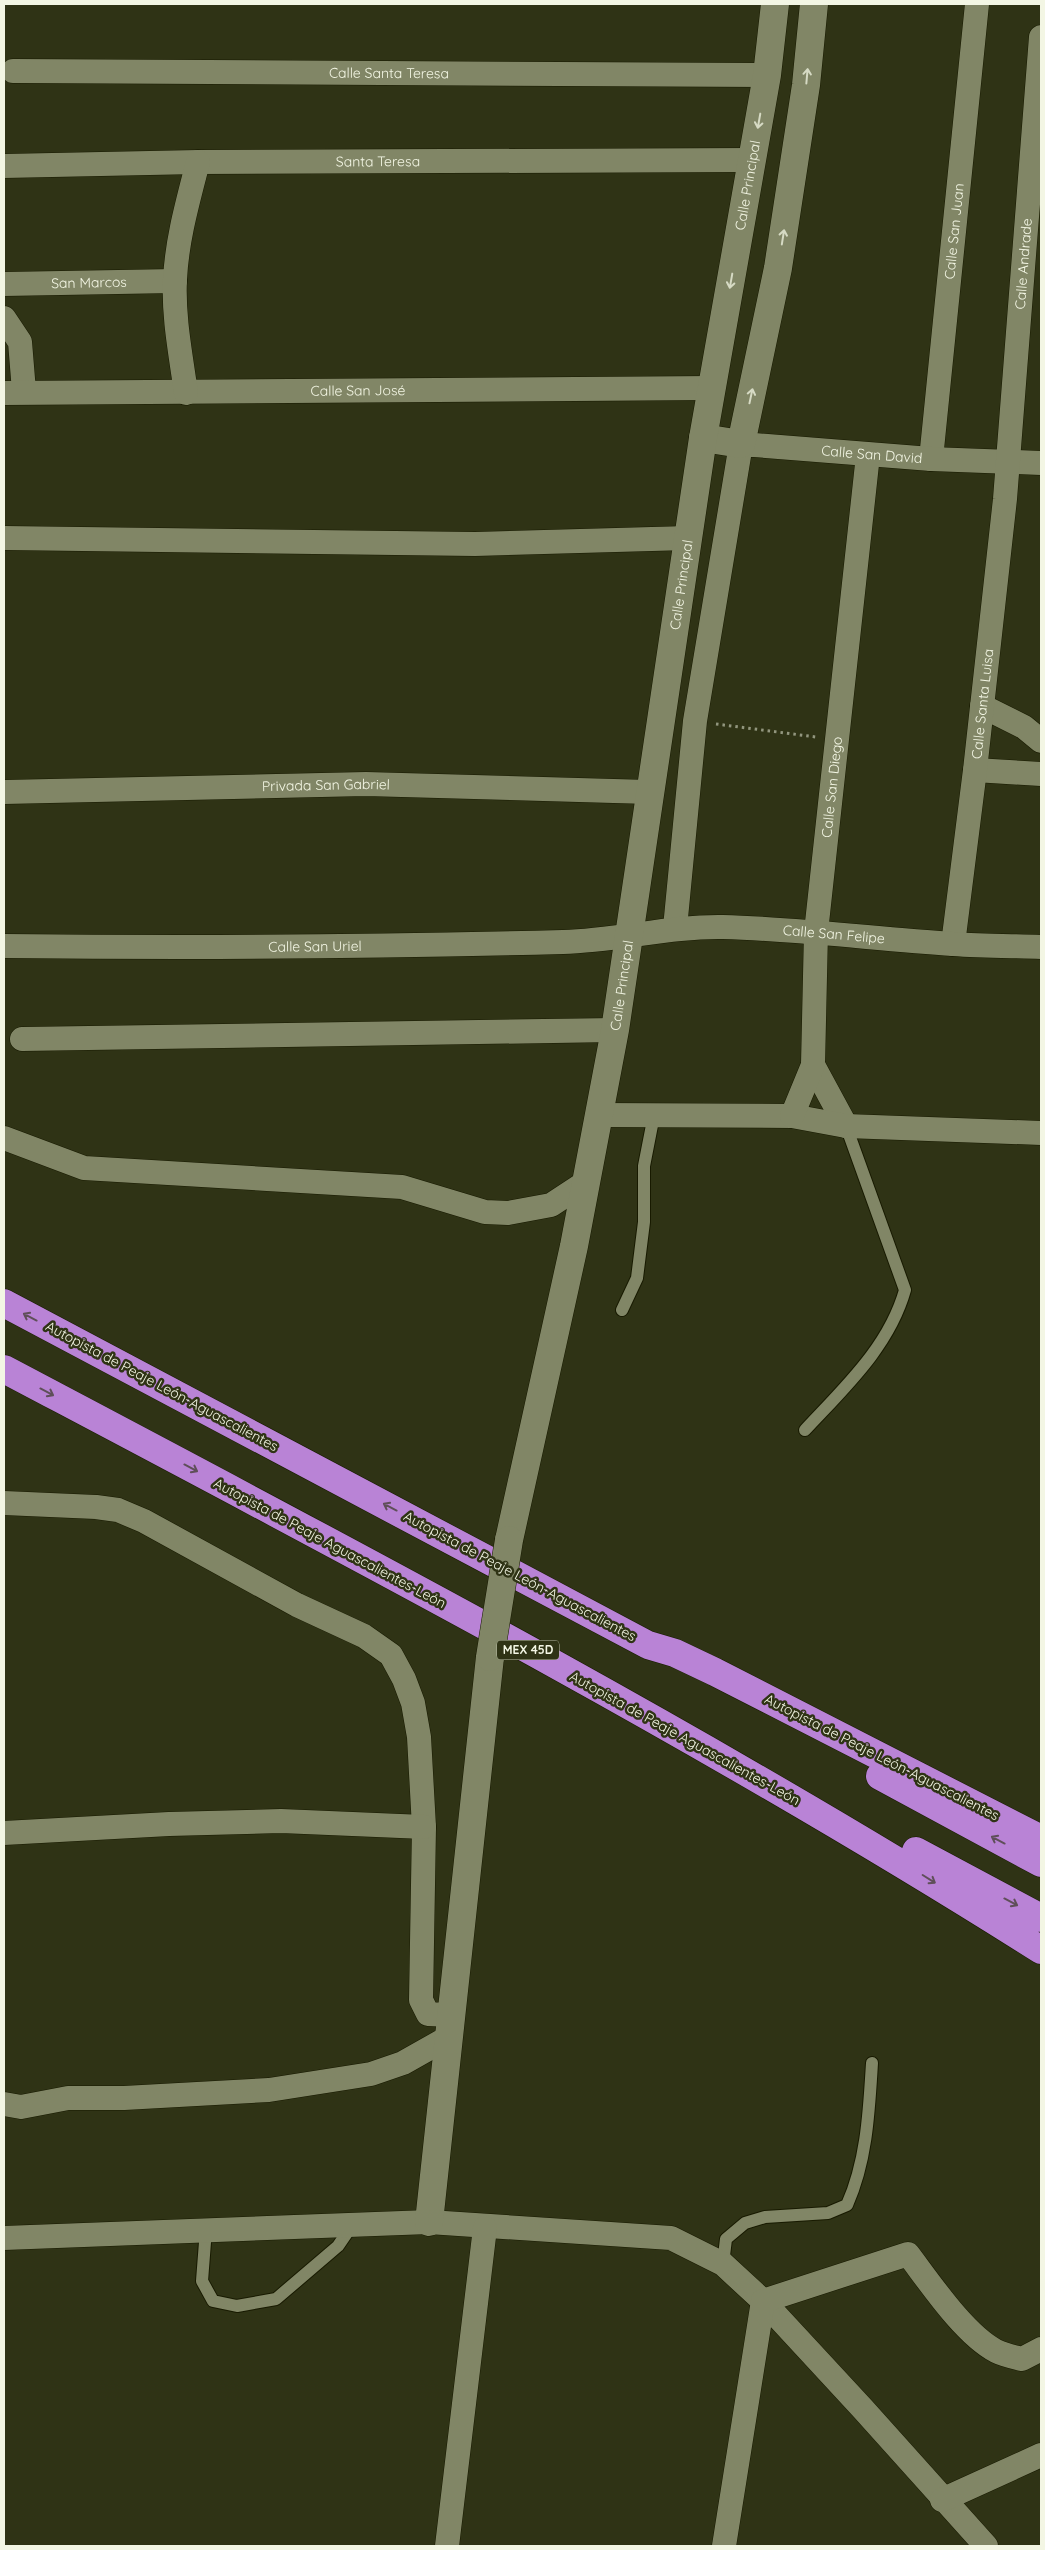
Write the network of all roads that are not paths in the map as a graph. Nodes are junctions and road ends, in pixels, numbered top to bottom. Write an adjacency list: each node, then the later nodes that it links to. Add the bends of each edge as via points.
1 (775, 4): 6 (street, Calle Principal)
2 (814, 4): 17 (street, one-way to 2, via 778,268 806,85)
3 (977, 4): 19 (street, Calle San Juan)
4 (1041, 36): 20 (street, Calle Andrade)
5 (13, 71): 6 (street, Calle Santa Teresa)
6 (767, 74): 7 (street, Calle Principal, one-way to 7)
7 (752, 160): 8 (street, Santa Teresa); 13 (street, Calle Principal, one-way to 13)
8 (198, 162): 9 (street, Santa Teresa); 10 (street, via 177,252)
9 (4, 166)
10 (175, 281): 11 (street, San Marcos); 15 (street, via 176,318)
11 (4, 284)
12 (4, 318): 14 (street, via 20,342)
13 (712, 388): 15 (street, Calle San José); 16 (street, Calle Principal)
14 (14, 392): 15 (street, Calle San José)
15 (186, 393)
16 (703, 438): 17 (street, Calle San David); 23 (street, Calle Principal)
17 (741, 444): 18 (street, Calle San David); 30 (street, via 695,721)
18 (868, 455): 19 (street, Calle San David); 31 (street, Calle San Diego)
19 (931, 460): 20 (street, Calle San David)
20 (1009, 461): 21 (street, Calle San David); 24 (street, Calle Santa Luisa)
21 (1041, 463)
22 (4, 538): 23 (street, via 475,544)
23 (688, 538): 29 (street, Calle Principal)
24 (982, 706): 25 (street, via 1024,727); 26 (street, Calle Santa Luisa)
25 (1041, 741)
26 (975, 770): 27 (street); 33 (street, Calle Santa Luisa)
27 (1041, 774)
28 (4, 792): 29 (street, Privada San Gabriel, via 366,784)
29 (649, 792): 32 (street, Calle Principal)
30 (674, 928): 31 (street, Calle San Felipe); 32 (street, Calle San Felipe)
31 (816, 932): 33 (street, Calle San Felipe); 38 (street, Calle San Diego)
32 (628, 938): 34 (street, Calle San Uriel, via 315,946); 36 (street, Calle Principal)
33 (952, 944): 35 (street, Calle San Felipe)
34 (4, 946)
35 (1041, 947)
36 (615, 1030): 37 (street); 39 (street, Calle Principal)
37 (22, 1039)
38 (814, 1065): 41 (street, Calle San Diego); 42 (street)
39 (598, 1115): 40 (street); 45 (street, Calle Principal)
40 (654, 1115): 41 (street); 47 (lane, via 644,1166 644,1222 637,1278)
41 (792, 1116): 42 (street)
42 (846, 1126): 43 (street); 49 (lane, via 905,1290 899,1309 868,1362)
43 (1041, 1133)
44 (4, 1138): 45 (street, via 84,1168 402,1188 485,1212 508,1213 551,1206)
45 (588, 1174): 59 (street, Calle Principal, bridge, via 509,1540 490,1657)
46 (4, 1303): 51 (highway, Autopista de Peaje León-Aguascalientes, one-way to 46)
47 (622, 1310)
48 (4, 1369): 52 (highway, Autopista de Peaje Aguascalientes-León / MEX 45D, one-way to 52)
49 (805, 1430)
50 (4, 1504): 53 (street, via 96,1507 118,1510 144,1520 281,1596 364,1636 391,1655 413,1703 418,1729)
51 (648, 1645): 55 (highway, Autopista de Peaje León-Aguascalientes, via 675,1653 715,1672); 56 (highway, one-way to 51, via 667,1661)
52 (656, 1720): 57 (highway, one-way to 57, via 724,1750); 58 (highway, Autopista de Peaje Aguascalientes-León / MEX 45D, one-way to 58, via 914,1869)
53 (424, 1827): 54 (street, via 281,1821); 59 (street, via 421,2000 428,2014)
54 (4, 1833)
55 (1041, 1839)
56 (1041, 1863)
57 (1041, 1918)
58 (1041, 1950)
59 (450, 2026): 61 (street, via 403,2063 371,2074 269,2090 68,2098 21,2107); 62 (street, Calle Principal)
60 (872, 2063): 67 (lane, via 868,2122 856,2184 847,2205 828,2213 765,2217 745,2223 726,2238)
61 (4, 2104)
62 (429, 2222): 63 (street); 64 (street)
63 (353, 2224): 65 (street); 65 (lane, via 338,2246 276,2299 237,2306 213,2301 202,2281)
64 (485, 2228): 67 (street, via 671,2238); 72 (street)
65 (206, 2230): 66 (street)
66 (4, 2238)
67 (724, 2264): 68 (street)
68 (763, 2301): 69 (street, via 908,2254 948,2307 996,2352 1022,2359); 71 (street, via 864,2409); 73 (street)
69 (1041, 2349)
70 (1041, 2455): 71 (street)
71 (942, 2500): 74 (street)
72 (447, 2546)
73 (724, 2546)
74 (986, 2546)

